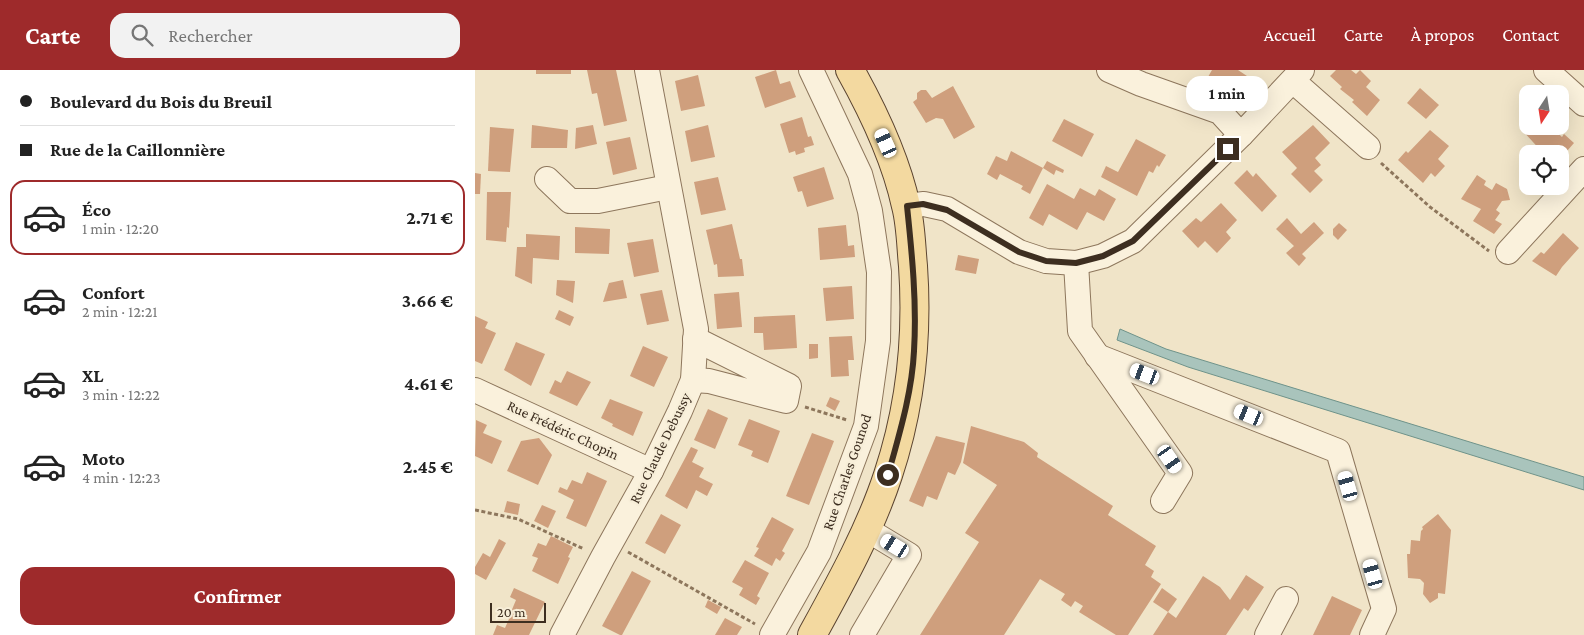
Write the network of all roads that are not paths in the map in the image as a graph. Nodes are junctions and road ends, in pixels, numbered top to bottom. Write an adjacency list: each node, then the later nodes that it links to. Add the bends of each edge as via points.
1 (647, 70): 12 (street, Rue Claude Debussy)
2 (811, 70): 24 (street, Rue Charles Gounod, via 860,174 870,211 879,272 878,341 866,426 819,552)
3 (851, 70): 13 (main road, via 886,143)
4 (1109, 70): 8 (street, via 1220,112)
5 (1546, 70): 7 (street)
6 (1297, 76): 8 (street); 9 (street)
7 (1584, 104)
8 (1241, 136): 15 (street, via 1133,241 1103,256)
9 (1369, 148)
10 (1584, 169): 14 (street)
11 (547, 179): 12 (street, via 570,201 598,202)
12 (668, 187): 16 (street, Rue Claude Debussy, via 696,329)
13 (907, 206): 15 (street, via 923,204 947,210 1019,252 1046,261); 22 (main road, via 914,287 914,352 907,407 891,466)
14 (1508, 252)
15 (1076, 263): 17 (street, via 1080,331)
16 (695, 339): 18 (street, Rue Claude Debussy); 18 (street, via 789,386 786,401 709,381)
17 (1097, 356): 21 (street, via 1180,473); 29 (street, via 1338,451 1384,609)
18 (693, 380): 20 (street, Rue Claude Debussy)
19 (475, 390): 20 (street, Rue Frédéric Chopin)
20 (651, 471): 25 (street, Rue Claude Debussy)
21 (1163, 501)
22 (866, 529): 26 (main road); 27 (street, via 909,555)
23 (1287, 599): 28 (street)
24 (773, 634)
25 (562, 635)
26 (812, 635)
27 (862, 635)
28 (1267, 635)
29 (1372, 635)

